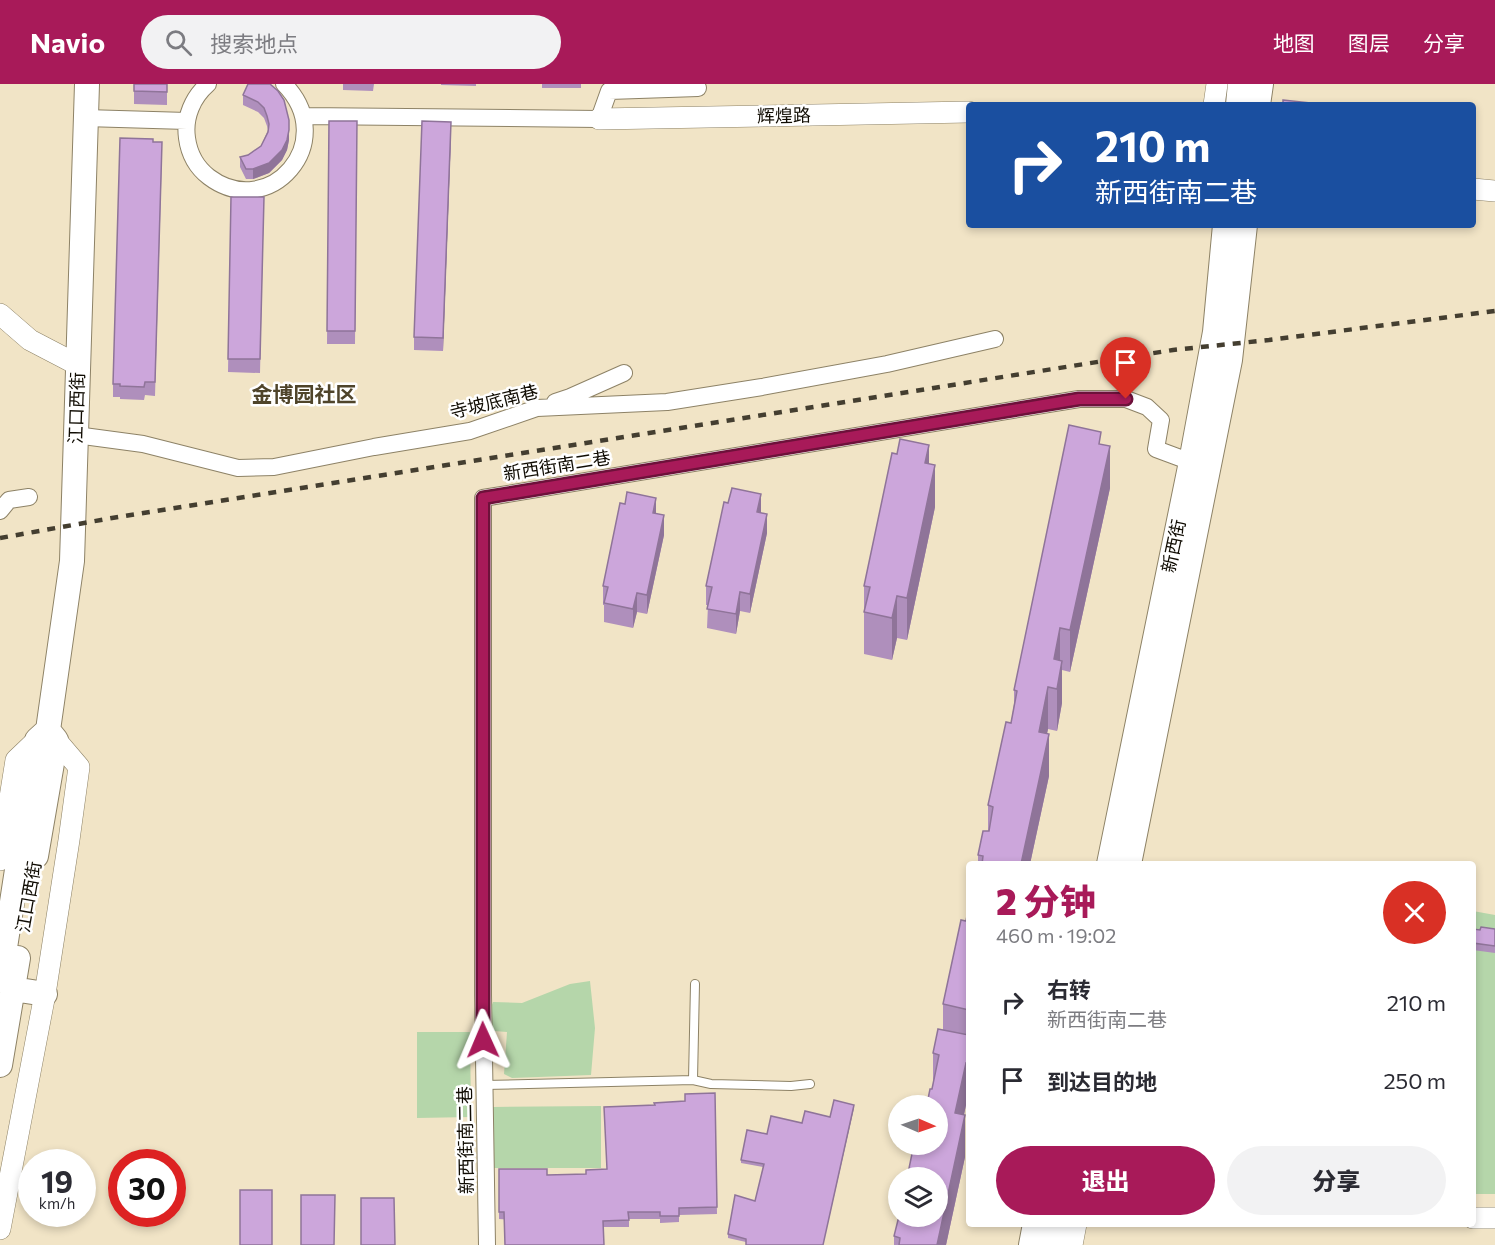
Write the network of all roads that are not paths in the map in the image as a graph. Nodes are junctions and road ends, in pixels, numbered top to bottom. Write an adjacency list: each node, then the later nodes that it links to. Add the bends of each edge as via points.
1 (87, 84): 13 (main road, 江口西街)
2 (208, 84): 15 (street, via 195,98)
3 (284, 84): 12 (street, via 293,93)
4 (1217, 84): 8 (street)
5 (1240, 84): 9 (main road)
6 (1261, 84): 10 (main road)
7 (698, 88): 14 (street, via 609,91)
8 (1215, 102)
9 (1238, 102)
10 (1258, 102)
11 (966, 112): 14 (street, 辉煌路)
12 (303, 116): 14 (street); 15 (street, via 304,141 294,165 275,182 250,190 226,186 206,175 188,145)
13 (85, 118): 15 (street); 22 (main road, 江口西街)
14 (599, 119)
15 (187, 121)
16 (1476, 189): 17 (street)
17 (1495, 190)
18 (1226, 228): 26 (main road, 新西街, via 1215,332)
19 (1245, 228): 32 (main road, 新西街, via 1230,360)
20 (0, 314): 22 (street, via 30,340)
21 (994, 339): 24 (street, 寺坡底南巷, via 887,364 667,402)
22 (78, 365): 25 (main road, 江口西街)
23 (624, 373): 24 (street)
24 (537, 408): 25 (street, 寺坡底南巷, via 470,431 274,467 238,468 143,444)
25 (76, 435): 29 (main road, 江口西街, via 72,561)
26 (1191, 462): 31 (main road, 新西街); 39 (street, 新西街南二巷, via 1156,449 1161,420 1147,407 1126,399 1079,399 483,498)
27 (29, 497): 28 (street, via 9,500)
28 (0, 511)
29 (47, 737): 30 (street, via 16,759); 34 (main road, 江口西街); 35 (street, via 79,767)
30 (0, 860)
31 (1110, 861)
32 (1130, 861)
33 (695, 984): 37 (lane)
34 (7, 985): 35 (main road); 36 (main road, 江口西街)
35 (45, 994): 45 (street)
36 (0, 1065)
37 (693, 1080): 38 (lane, via 711,1084); 39 (lane)
38 (810, 1084)
39 (484, 1085): 46 (street, 新西街南二巷)
40 (1476, 1218): 41 (street)
41 (1495, 1218)
42 (1034, 1227): 47 (main road)
43 (1054, 1227): 48 (main road)
44 (1075, 1227): 49 (street)
45 (0, 1229)
46 (487, 1245)
47 (1031, 1245)
48 (1050, 1245)
49 (1072, 1245)

